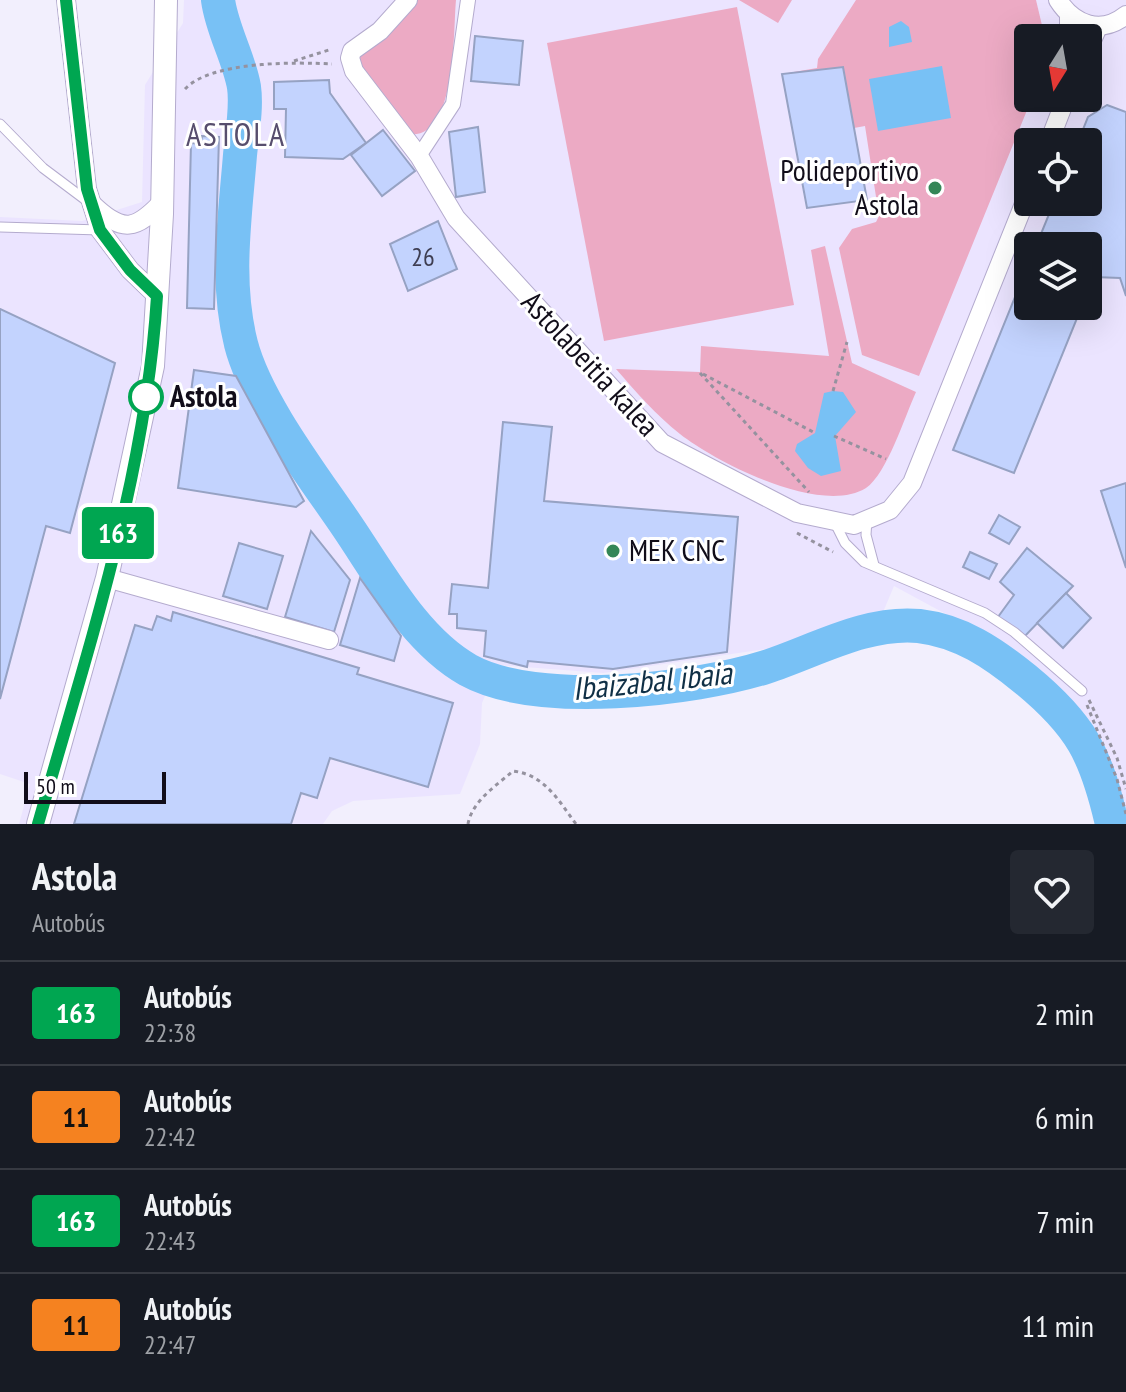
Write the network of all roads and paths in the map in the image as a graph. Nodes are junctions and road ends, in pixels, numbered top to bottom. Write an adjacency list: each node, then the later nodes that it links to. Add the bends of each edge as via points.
1 (66, 0): 12 (street)
2 (166, 0): 11 (street)
3 (408, 0): 10 (street, Astolabeitia kalea, via 350,58 354,71)
4 (468, 0): 10 (street, via 453,104)
5 (1064, 8): 6 (street)
6 (1116, 25)
7 (337, 64): 8 (path, via 290,62)
8 (218, 72)
9 (0, 124): 12 (lane, via 43,168)
10 (419, 156): 24 (street, Astolabeitia kalea, via 456,218 662,443 797,513)
11 (163, 201): 12 (street, via 142,223 131,226); 16 (street)
12 (92, 204): 15 (street)
13 (1019, 216): 23 (street, Astolabeitia kalea, via 912,483 890,510)
14 (0, 227): 15 (lane)
15 (100, 230): 16 (street)
16 (157, 296): 28 (street, via 153,366)
17 (847, 342): 18 (path)
18 (833, 391)
19 (815, 433): 22 (path, via 700,373)
20 (834, 436): 21 (path)
21 (886, 459)
22 (809, 492)
23 (867, 519): 24 (street, Astolabeitia kalea, via 854,525); 27 (lane)
24 (834, 521): 27 (lane, via 855,555)
25 (817, 545): 26 (path)
26 (845, 557)
27 (874, 565): 30 (lane, via 985,613)
28 (107, 578): 29 (street); 34 (street)
29 (329, 640)
30 (1082, 691): 32 (path, via 1117,758)
31 (1086, 704): 33 (path)
32 (1126, 789)
33 (1126, 814)
34 (38, 824)
35 (468, 824): 36 (path, via 484,796 513,771 531,773 548,787)
36 (576, 824)

